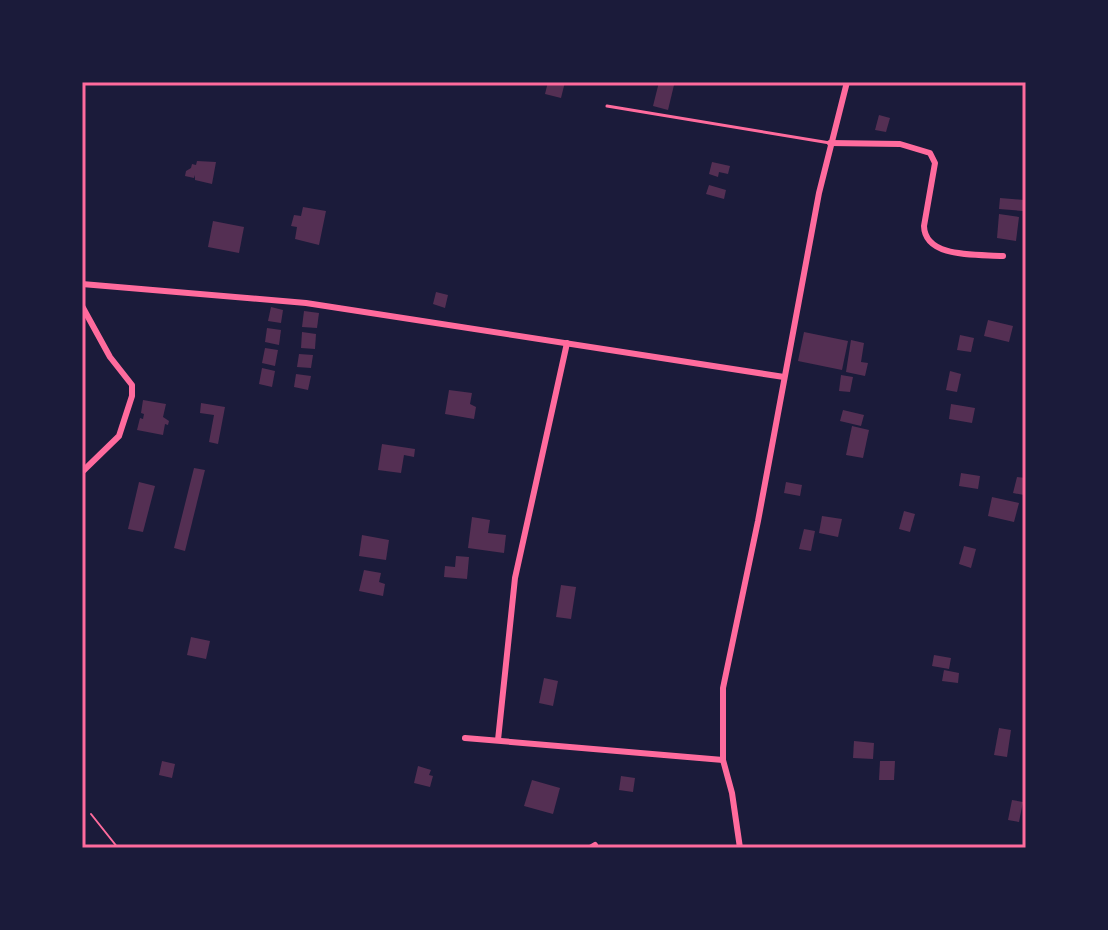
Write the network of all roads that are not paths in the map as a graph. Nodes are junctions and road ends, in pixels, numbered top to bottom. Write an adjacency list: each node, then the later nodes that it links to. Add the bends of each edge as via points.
1 (847, 82): 3 (street)
2 (607, 106): 3 (lane)
3 (830, 143): 4 (street, via 900,144 930,153 935,163 924,236 938,250); 9 (street)
4 (1003, 256)
5 (82, 284): 8 (street, via 306,303)
6 (82, 306): 7 (street)
7 (85, 316): 10 (street, via 132,385 132,396 119,436)
8 (567, 343): 9 (street); 12 (street, via 515,578)
9 (784, 377): 13 (street, via 723,688)
10 (82, 472)
11 (465, 738): 12 (street)
12 (498, 740): 13 (street)
13 (723, 760): 14 (street)
14 (740, 848)

